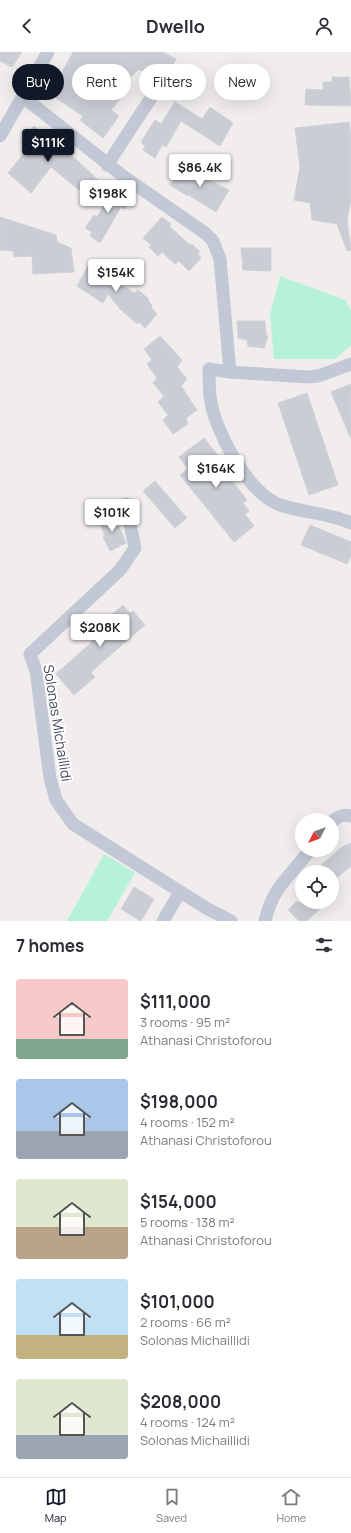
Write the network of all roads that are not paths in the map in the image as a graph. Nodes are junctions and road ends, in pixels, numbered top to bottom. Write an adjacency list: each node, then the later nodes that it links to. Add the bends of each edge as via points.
1 (48, 52): 2 (street)
2 (41, 64)
3 (20, 100): 6 (street)
4 (27, 100): 7 (street)
5 (150, 100): 7 (street)
6 (0, 136)
7 (108, 164): 9 (street, via 213,241 220,259)
8 (351, 364): 9 (street, via 308,377)
9 (230, 372): 11 (street, via 208,369 215,418 237,462 259,491 280,505 333,516)
10 (126, 504): 15 (street, Solonas Michaillidi, via 135,548 120,570 30,654 36,671 50,778 56,800 72,824)
11 (351, 523)
12 (339, 816): 13 (street)
13 (351, 816)
14 (304, 857): 18 (street, via 276,890 268,905)
15 (180, 892): 16 (street); 17 (street, Solonas Michaillidi)
16 (163, 921)
17 (231, 921)
18 (265, 921)

